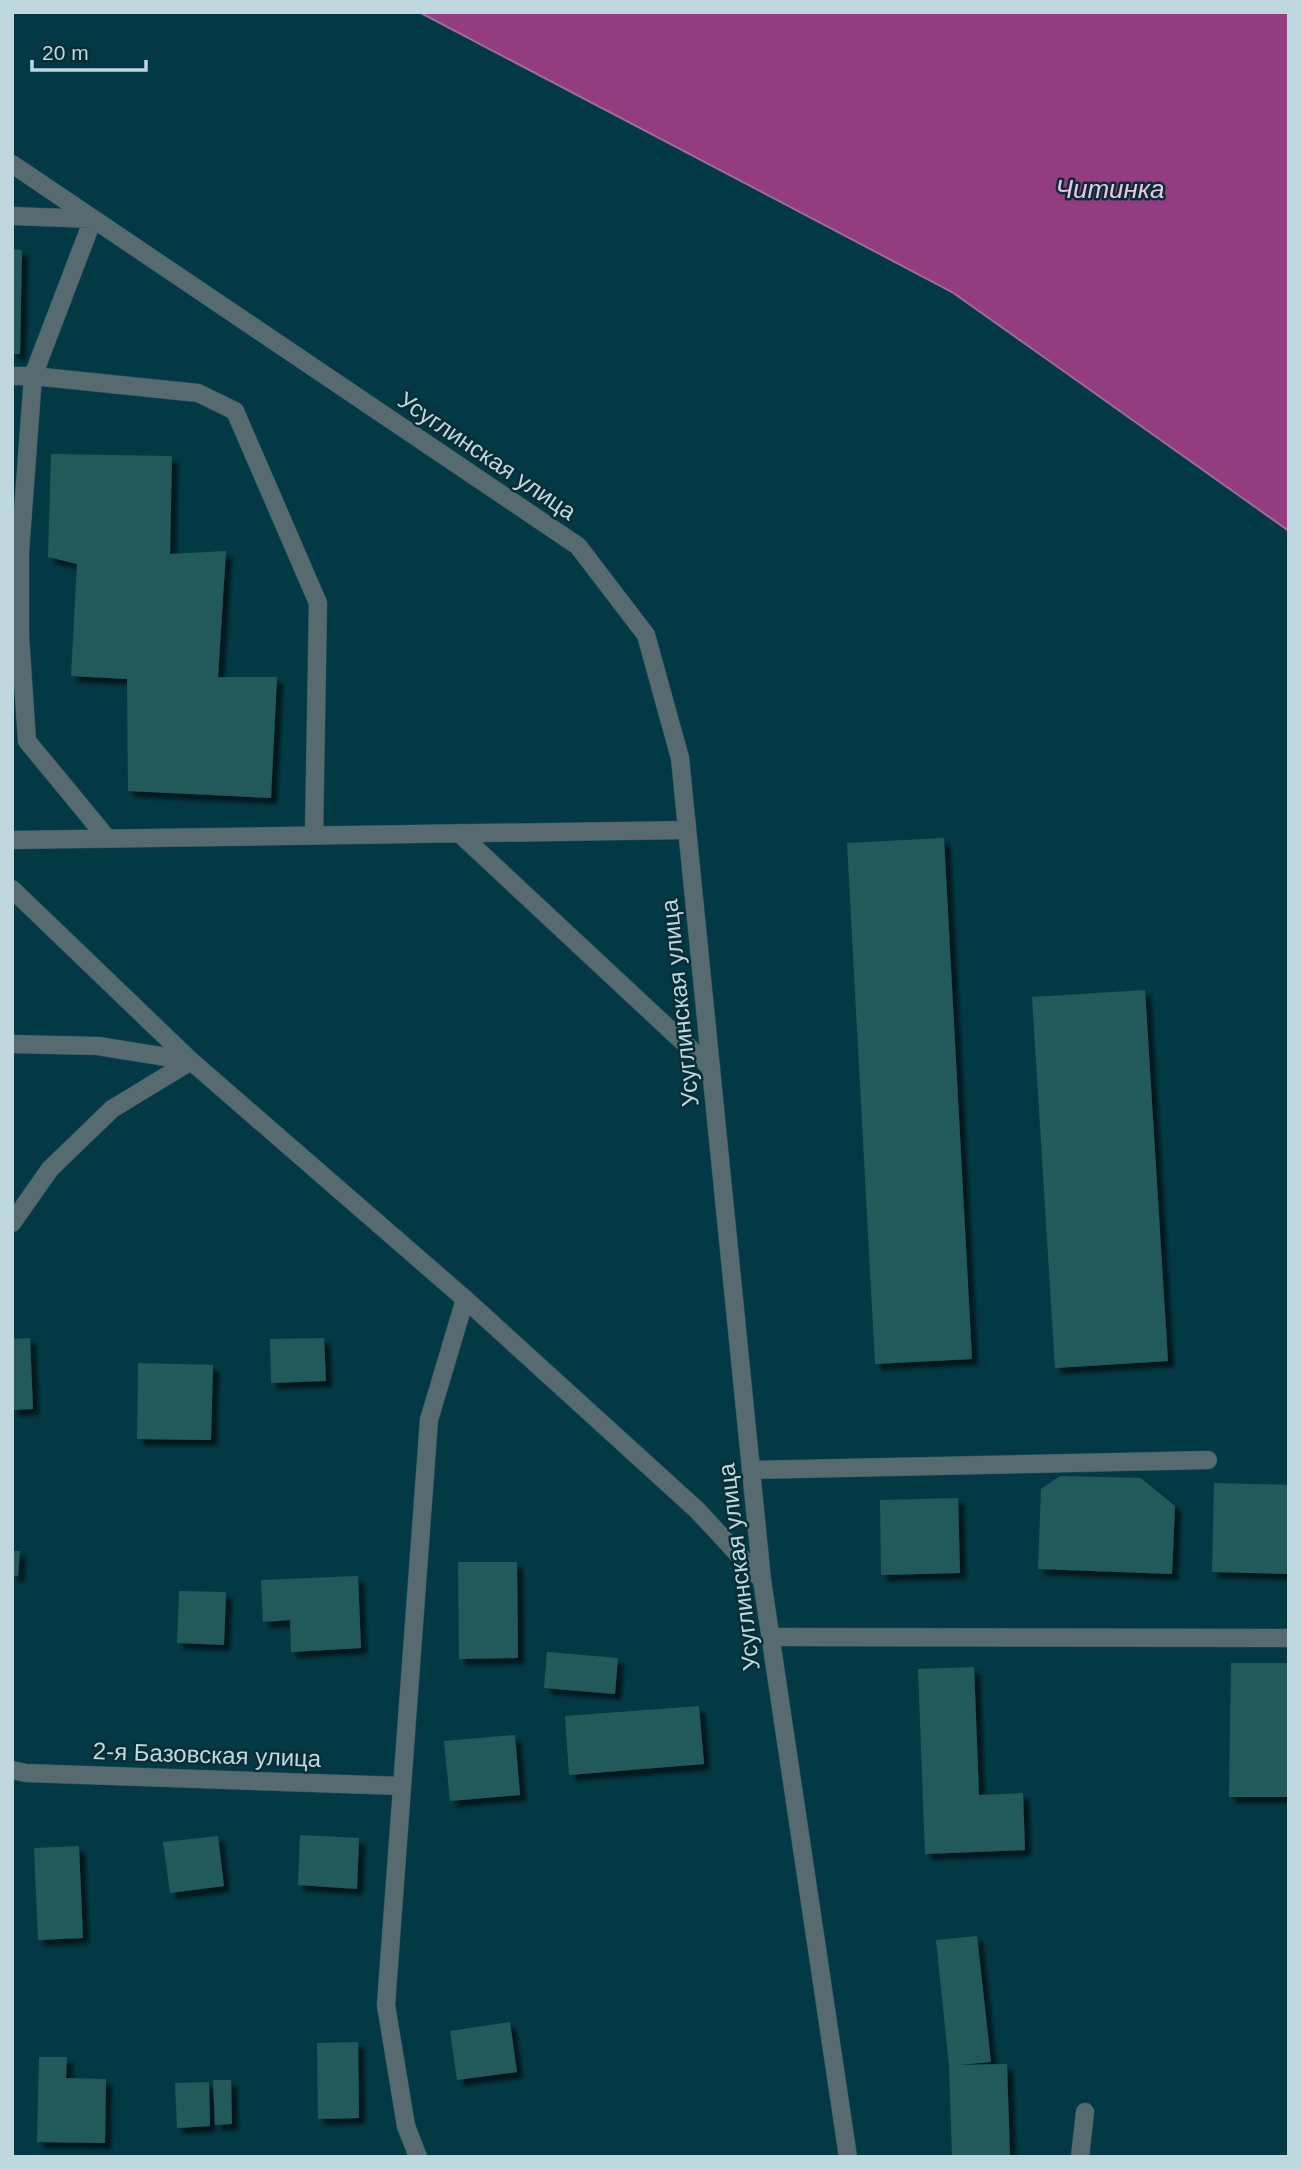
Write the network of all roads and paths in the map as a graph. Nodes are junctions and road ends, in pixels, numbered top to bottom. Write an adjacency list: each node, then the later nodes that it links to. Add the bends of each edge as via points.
1 (12, 164): 3 (street, Усуглинская улица)
2 (12, 216): 3 (street)
3 (93, 219): 5 (street); 6 (street, Усуглинская улица, via 578,546 646,635 680,758)
4 (12, 376): 5 (street)
5 (33, 376): 8 (street, via 198,393 235,411 318,603); 9 (street, via 20,565 27,741)
6 (687, 830): 7 (street); 14 (street, Усуглинская улица)
7 (459, 833): 8 (street); 14 (street)
8 (314, 835): 9 (street)
9 (107, 838): 10 (street)
10 (12, 840)
11 (12, 889): 13 (street)
12 (12, 1044): 13 (street, via 98,1046)
13 (191, 1060): 15 (street, via 111,1109 50,1169); 16 (street)
14 (711, 1068): 18 (street, Усуглинская улица)
15 (12, 1223)
16 (465, 1299): 19 (street, via 697,1510); 23 (street, via 429,1420)
17 (1208, 1460): 18 (street)
18 (751, 1470): 19 (street, Усуглинская улица)
19 (762, 1580): 20 (street, Усуглинская улица)
20 (771, 1637): 21 (street); 26 (street, Усуглинская улица)
21 (1289, 1638)
22 (12, 1770): 23 (street, 2-я Базовская улица)
23 (401, 1786): 25 (street, via 386,2005 407,2126)
24 (1085, 2112): 27 (street)
25 (418, 2157)
26 (848, 2157)
27 (1080, 2157)

